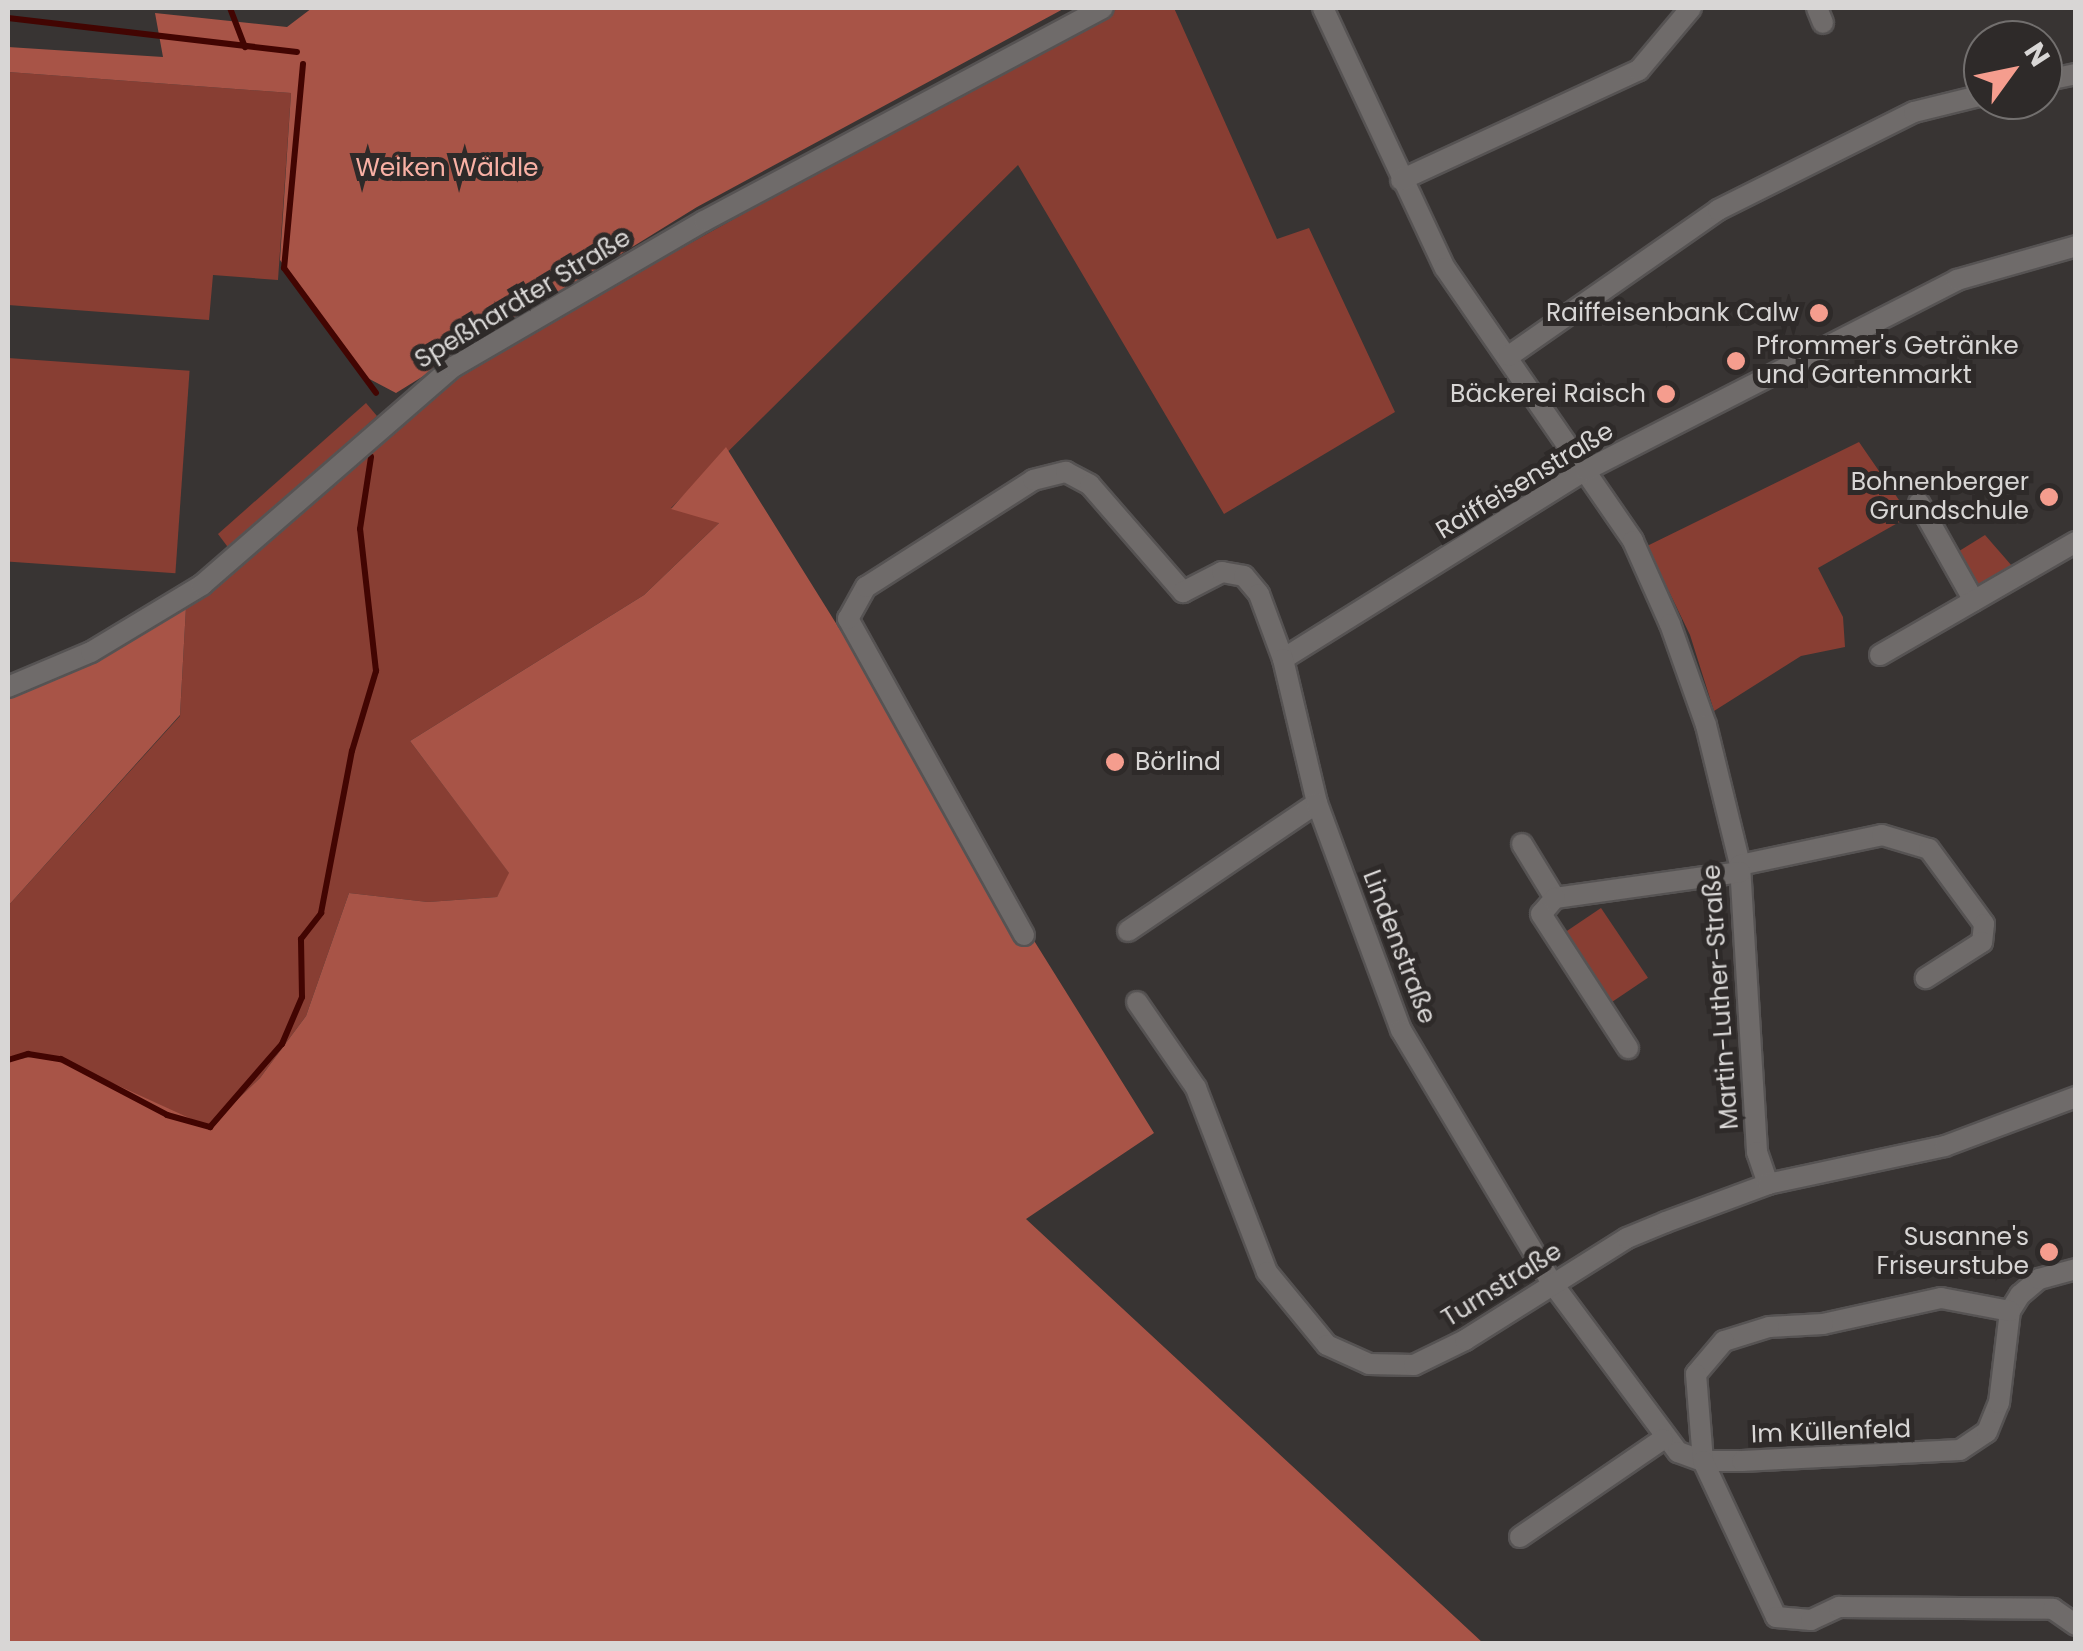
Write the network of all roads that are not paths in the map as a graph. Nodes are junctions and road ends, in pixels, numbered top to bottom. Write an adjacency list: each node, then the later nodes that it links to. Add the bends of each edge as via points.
1 (1103, 8): 14 (street, Speßhardter Straße, via 704,220 454,367 202,586 90,652)
2 (1323, 8): 5 (street, Martin-Luther-Straße)
3 (1690, 8): 5 (street, via 1639,70)
4 (1963, 101): 7 (street, via 1914,112 1718,210)
5 (1401, 180): 7 (street, Martin-Luther-Straße, via 1444,268)
6 (2076, 246): 8 (street, Raiffeisenstraße, via 1957,280)
7 (1509, 356): 8 (street, Martin-Luther-Straße)
8 (1586, 470): 13 (street, Raiffeisenstraße); 17 (street, Martin-Luther-Straße, via 1633,542 1670,624 1706,725)
9 (1919, 503): 11 (street)
10 (2076, 542): 11 (street)
11 (1974, 601): 12 (street)
12 (1880, 655)
13 (1283, 659): 15 (street, Lindenstraße); 20 (street, Lindenstraße, via 1259,594 1244,576 1222,572 1184,592 1090,486 1066,472 1049,472 855,598 852,635)
14 (8, 687)
15 (1317, 803): 19 (street); 27 (street, Lindenstraße, via 1401,1030)
16 (1522, 844): 18 (street)
17 (1740, 868): 18 (street); 21 (street, via 1882,835 1930,849 1984,924 1982,942); 25 (street, Martin-Luther-Straße, via 1757,1152)
18 (1554, 898): 23 (street, via 1541,914)
19 (1128, 931)
20 (1024, 936)
21 (1926, 978)
22 (1137, 1002): 27 (street, Turnstraße, via 1196,1088 1267,1272 1327,1344 1369,1364 1414,1365 1466,1340)
23 (1628, 1048)
24 (2076, 1097): 25 (street, Turnstraße, via 1946,1146)
25 (1768, 1184): 27 (street, Turnstraße, via 1627,1238)
26 (2076, 1269): 28 (street, via 2039,1280)
27 (1552, 1283): 29 (street)
28 (2010, 1311): 30 (street, Im Küllenfeld, via 1999,1403 1988,1432 1960,1450); 30 (street, via 1942,1298 1823,1324 1769,1327 1724,1342 1696,1374)
29 (1663, 1439): 30 (street); 31 (street)
30 (1703, 1461): 32 (street, via 1776,1617 1810,1620 1839,1607 2053,1609)
31 (1520, 1536)
32 (2076, 1625)

